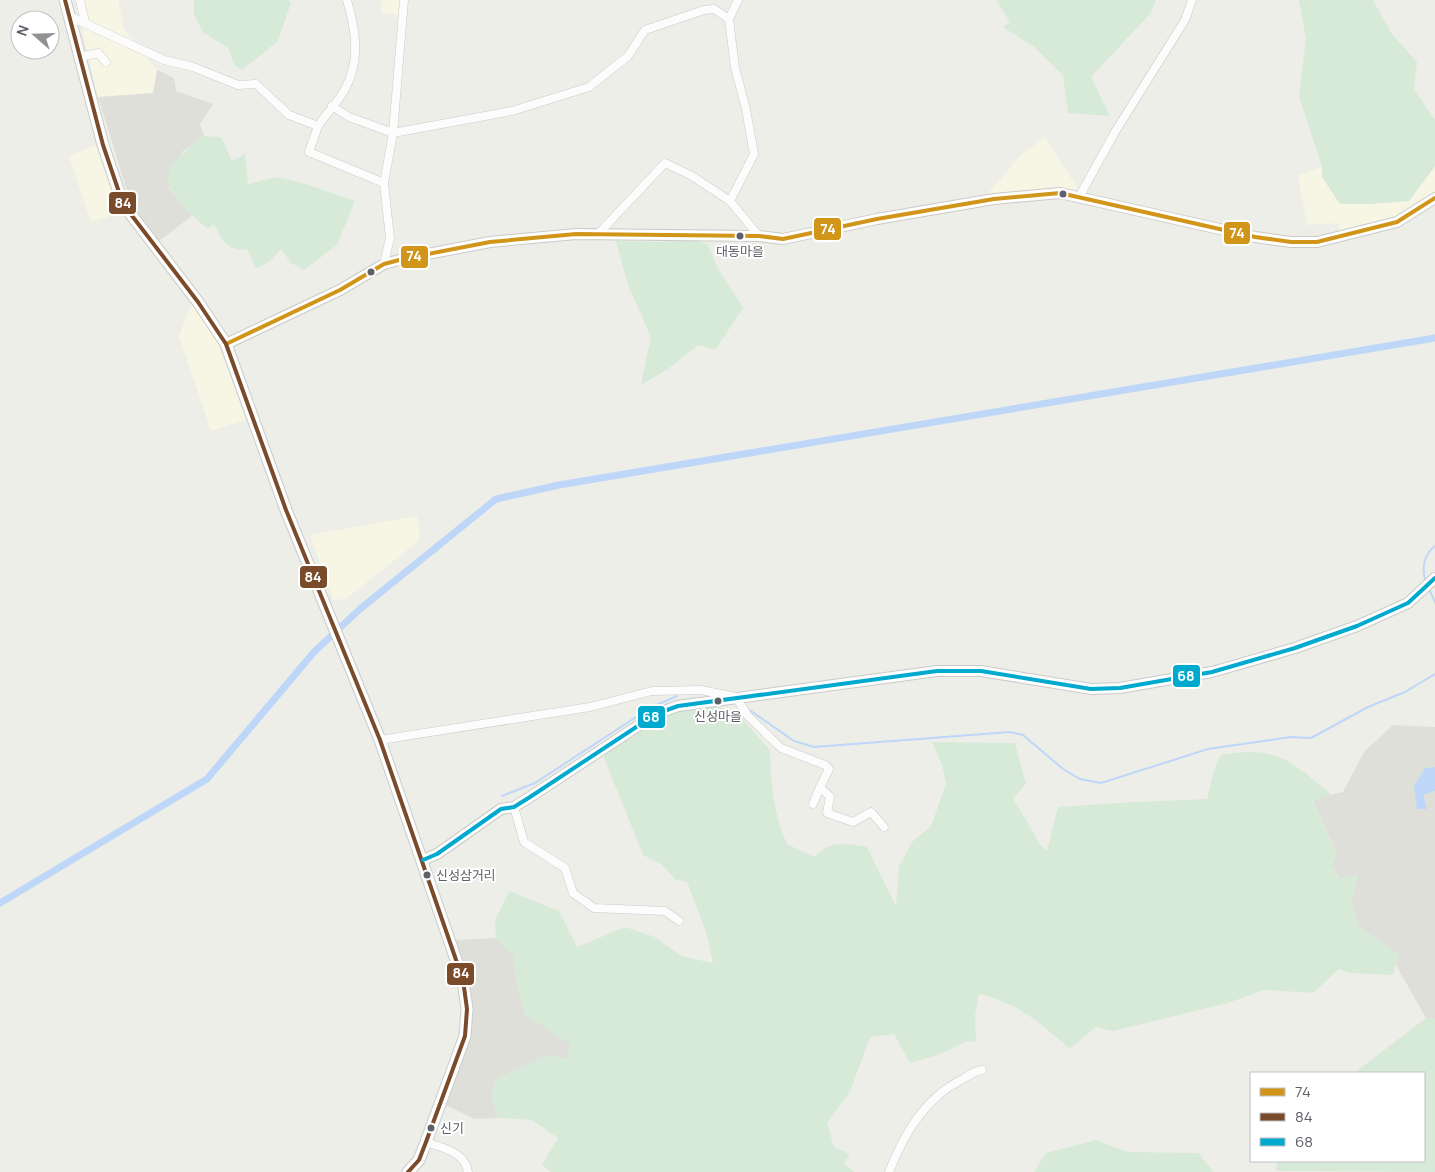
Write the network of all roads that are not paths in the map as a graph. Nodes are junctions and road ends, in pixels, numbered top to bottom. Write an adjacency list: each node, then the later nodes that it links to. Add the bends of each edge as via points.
1 (65, 0): 7 (main road)
2 (80, 0): 9 (street)
3 (347, 0): 12 (street, via 356,28 356,54 343,92)
4 (404, 0): 14 (street)
5 (738, 0): 8 (street)
6 (1192, 0): 16 (street, via 1185,20)
7 (69, 16): 9 (street); 10 (main road)
8 (728, 18): 14 (street, via 714,9 704,10 645,30 628,56 588,86 512,111); 18 (street, via 735,68 754,154)
9 (85, 22): 13 (street, via 164,60 193,67 238,86 256,84 289,115)
10 (80, 57): 11 (street, via 98,53); 22 (main road, via 103,145 123,204)
11 (106, 62)
12 (332, 106): 13 (street); 14 (street, via 349,117)
13 (318, 126): 15 (street, via 309,152)
14 (392, 133): 15 (street)
15 (384, 183): 21 (street, via 390,238)
16 (1078, 197): 17 (street, via 1255,237 1291,242 1317,242 1397,222); 20 (street, via 1060,193 1016,196 877,219 783,239)
17 (1435, 198)
18 (730, 201): 19 (street, via 665,163); 20 (street)
19 (599, 233): 20 (street); 21 (street, via 490,242)
20 (759, 236)
21 (384, 264): 22 (street, via 340,290)
22 (226, 344): 25 (main road, via 286,510)
23 (1430, 582): 24 (street, via 1408,603 1295,648 1212,672 1120,688 1091,689 981,672 937,671)
24 (736, 697): 25 (street, via 701,690 652,691 590,707); 26 (street, via 748,716 780,748 829,769); 28 (street, via 678,706 656,714)
25 (380, 740): 30 (main road)
26 (820, 787): 27 (street); 29 (street, via 830,797 827,813 853,822 871,812)
27 (813, 804)
28 (514, 807): 30 (street, via 501,809 437,854); 31 (street, via 524,842 565,868 573,893 594,908 665,911)
29 (884, 827)
30 (423, 860): 33 (main road, via 463,980 467,1009 465,1036)
31 (678, 921)
32 (982, 1070): 36 (street, via 943,1090 917,1118 900,1144)
33 (426, 1142): 34 (main road, via 419,1160); 35 (street, via 458,1154)
34 (408, 1172)
35 (468, 1172)
36 (889, 1172)

